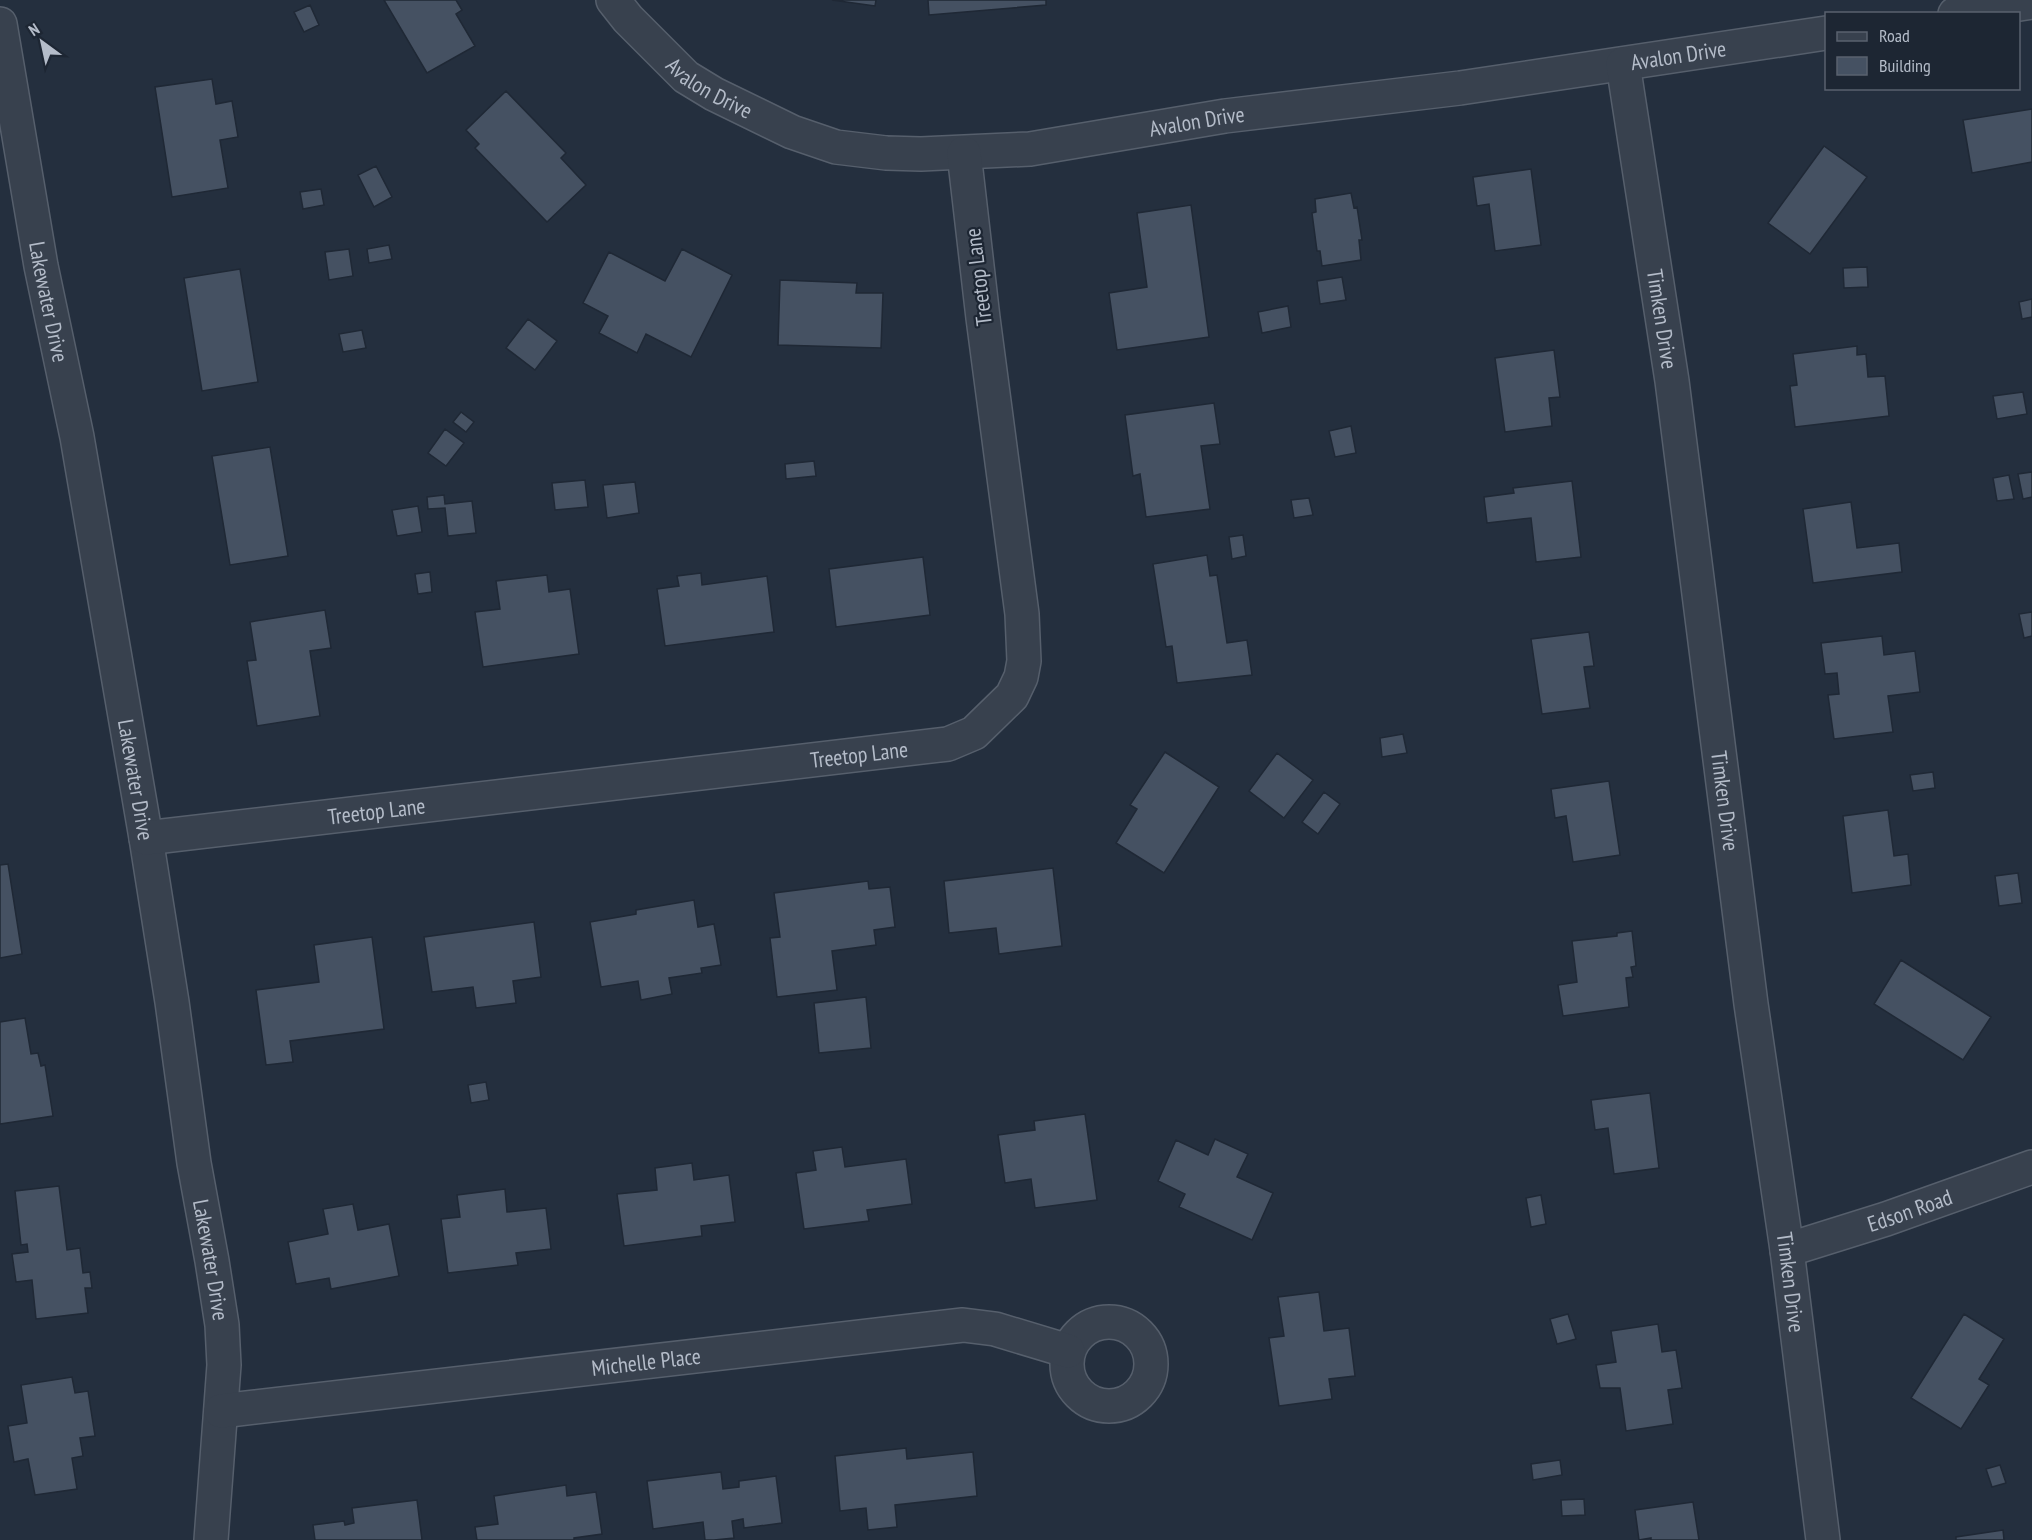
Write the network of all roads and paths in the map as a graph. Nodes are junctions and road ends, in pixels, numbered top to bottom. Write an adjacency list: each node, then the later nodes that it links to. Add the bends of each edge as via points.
1 (613, 0): 7 (street, Avalon Drive, via 686,77 792,132 836,147 921,154)
2 (2032, 2): 3 (street)
3 (1968, 12)
4 (0, 24): 8 (street, Lakewater Drive)
5 (1825, 33): 6 (street, Avalon Drive)
6 (1623, 64): 7 (street, Avalon Drive, via 1225,116 1030,148); 10 (street, Timken Drive, via 1672,381 1751,1004)
7 (964, 153): 8 (street, Treetop Lane, via 1022,614 1024,661 1012,696 975,733 948,744)
8 (146, 838): 12 (street, Lakewater Drive, via 222,1325)
9 (2032, 1167): 10 (street, Edson Road)
10 (1787, 1250): 14 (street, Timken Drive)
11 (1068, 1351): 12 (street, Michelle Place, via 995,1329 963,1325)
12 (221, 1411): 13 (street, Lakewater Drive)
13 (211, 1540)
14 (1823, 1540)

